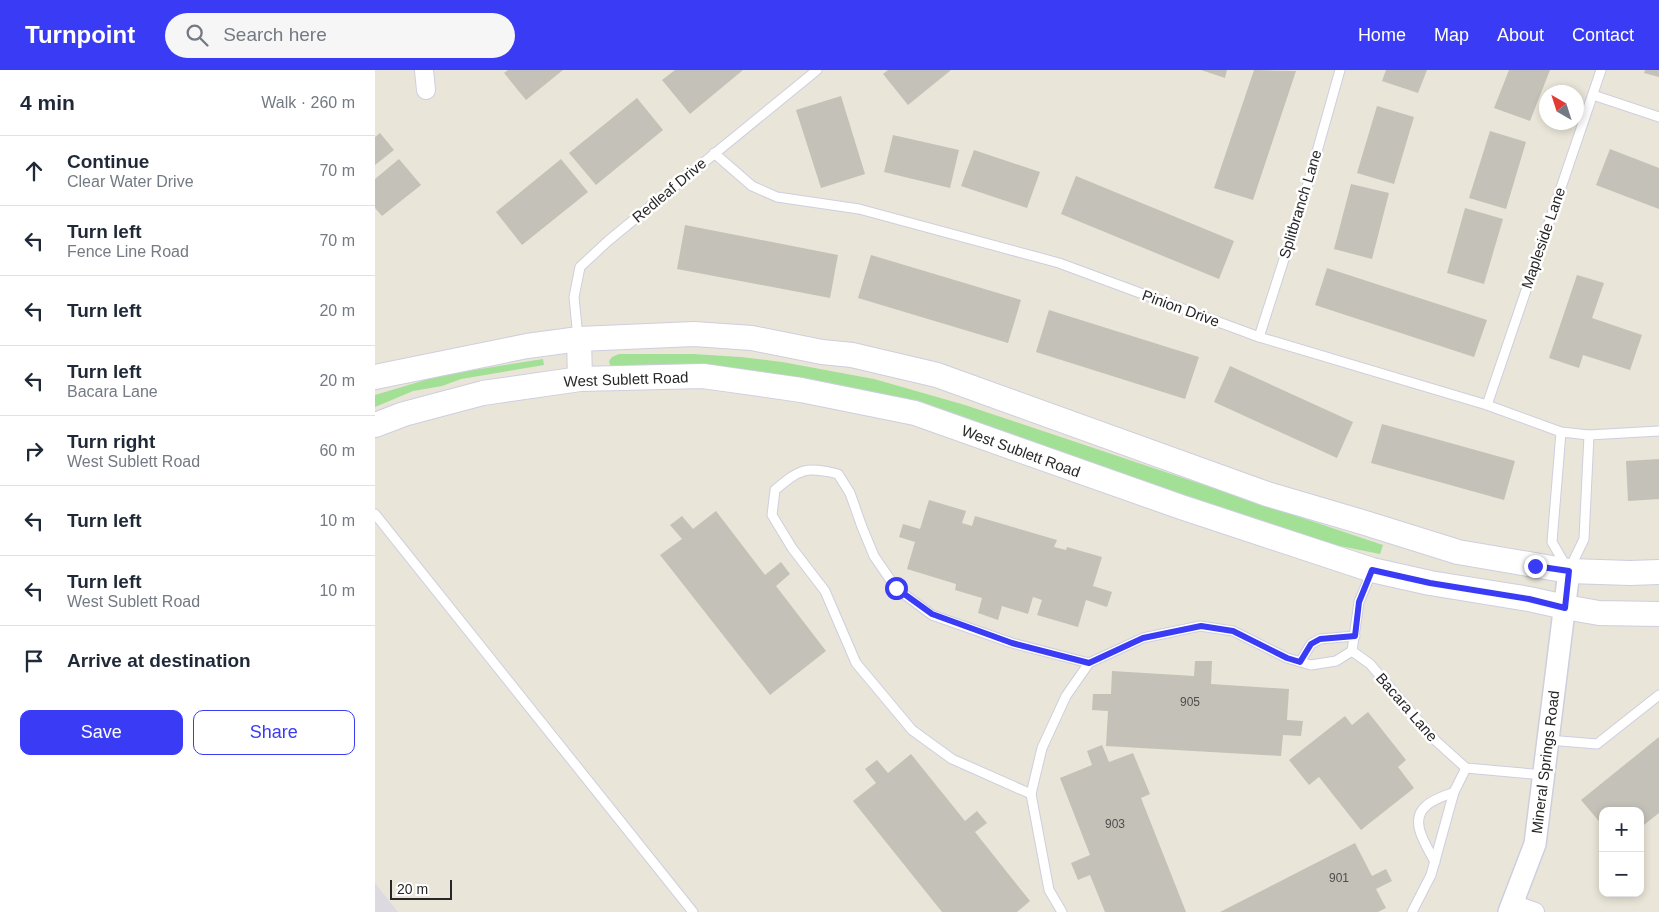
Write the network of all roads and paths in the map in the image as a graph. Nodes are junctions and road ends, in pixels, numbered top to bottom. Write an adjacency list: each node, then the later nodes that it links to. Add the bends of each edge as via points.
1 (424, 70): 5 (street)
2 (817, 70): 8 (lane, Redleaf Drive)
3 (1340, 70): 9 (lane, Splitbranch Lane, via 1305,194)
4 (1601, 70): 6 (lane, Mapleside Lane)
5 (427, 90)
6 (1593, 95): 7 (lane); 13 (lane, Mapleside Lane)
7 (1659, 117)
8 (714, 153): 9 (lane, Pinion Drive, via 752,186 777,197 859,209 1059,263); 10 (lane, Redleaf Drive, via 580,267 574,297)
9 (1259, 337): 13 (lane, Pinion Drive)
10 (579, 339): 11 (main road, via 527,346); 12 (main road); 20 (main road, via 695,334 752,338 852,355 937,375 1267,494 1457,552)
11 (375, 377)
12 (580, 379): 14 (main road, West Sublett Road, via 483,393); 19 (main road, West Sublett Road, via 703,376 801,390 915,413)
13 (1487, 405): 16 (lane, Pinion Drive)
14 (375, 425)
15 (1659, 431): 17 (lane, Pinion Drive)
16 (1561, 432): 17 (lane, Pinion Drive); 20 (lane, via 1552,542)
17 (1589, 435): 20 (lane, via 1584,540)
18 (375, 514): 36 (lane)
19 (1372, 570): 22 (main road, West Sublett Road); 24 (lane, via 1359,602)
20 (1569, 571): 21 (main road); 22 (street, Mineral Springs Road)
21 (1659, 572)
22 (1565, 608): 23 (main road, West Sublett Road, via 1599,613); 29 (street, Mineral Springs Road)
23 (1659, 614)
24 (1355, 636): 25 (lane); 26 (lane, via 1320,639 1311,644)
25 (1352, 651): 26 (lane, via 1337,661 1311,665); 30 (lane, Bacara Lane, via 1370,664 1436,741)
26 (1300, 662): 27 (lane, via 1233,631 1201,626 1143,638)
27 (1089, 663): 33 (lane, via 1066,696 1054,722 1043,748); 33 (lane, via 1012,643 932,614 896,588 874,556 851,493 838,474 815,468 794,474 775,490 772,515 825,591 856,664 912,730 952,759)
28 (1659, 695): 29 (lane, via 1597,744)
29 (1548, 740): 31 (street, Mineral Springs Road)
30 (1466, 768): 31 (lane); 32 (lane)
31 (1544, 774): 35 (street, Mineral Springs Road, via 1535,844)
32 (1454, 792): 34 (lane); 34 (lane, via 1426,806 1419,814 1418,825)
33 (1031, 794): 37 (lane, via 1049,890)
34 (1435, 862): 38 (lane)
35 (1511, 908): 39 (street)
36 (693, 912)
37 (1062, 912)
38 (1412, 912)
39 (1535, 912)

